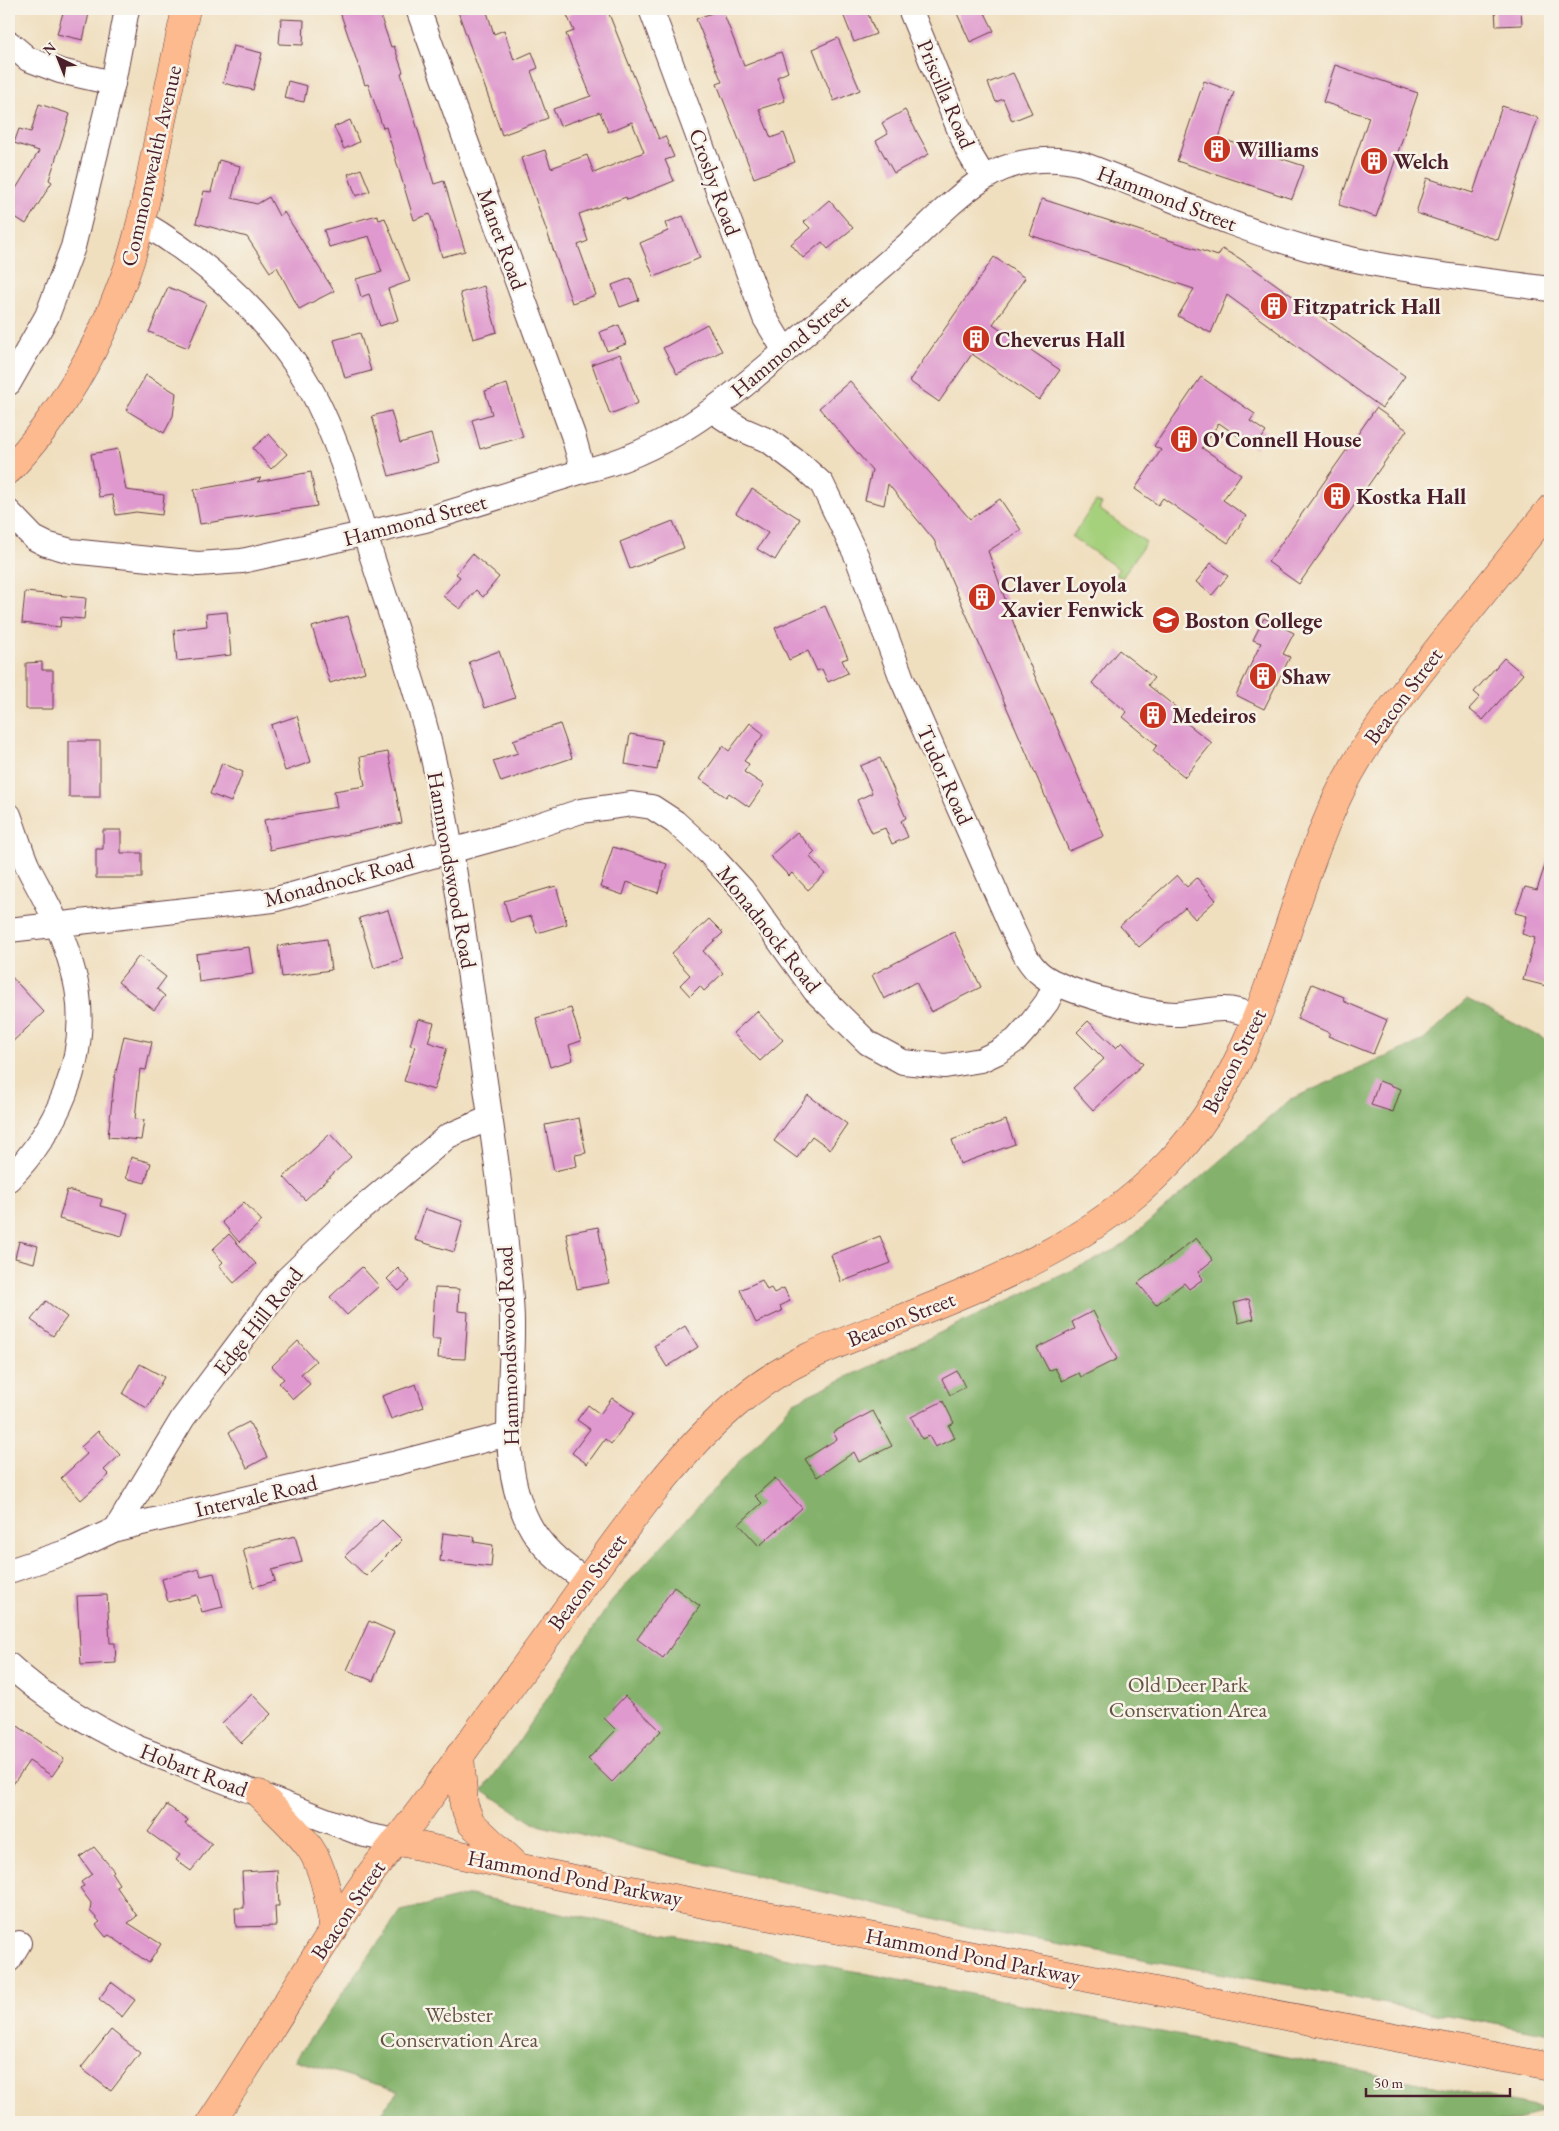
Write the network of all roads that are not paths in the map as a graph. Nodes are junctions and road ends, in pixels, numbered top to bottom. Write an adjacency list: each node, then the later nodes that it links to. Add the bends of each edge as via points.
1 (127, 9): 7 (street)
2 (186, 9): 9 (main road, Commonwealth Avenue)
3 (418, 9): 15 (street, Manet Road, via 573,435)
4 (652, 9): 11 (street, Crosby Road, via 765,318)
5 (910, 9): 8 (street, Priscilla Road, via 968,151)
6 (9, 43): 7 (street, via 28,59 60,71)
7 (113, 83): 12 (street, via 64,273 47,316)
8 (984, 178): 10 (street, Hammond Street, via 1023,163 1063,159 1235,225 1308,248 1373,263); 11 (street, Hammond Street)
9 (141, 222): 14 (main road, Commonwealth Avenue, via 126,274 98,342 47,424); 18 (street, Hammondswood Road, via 173,240 250,306 300,370 332,434)
10 (1550, 289)
11 (786, 351): 13 (street, Hammond Street)
12 (9, 383)
13 (713, 411): 15 (street, Hammond Street, via 671,438 604,466); 23 (street, Tudor Road, via 739,428 769,441 822,484 857,556 902,679 1021,947 1030,964)
14 (9, 470)
15 (583, 471): 18 (street, Hammond Street)
16 (1550, 508): 24 (main road, Beacon Street, via 1388,713 1352,768 1315,851)
17 (9, 512): 18 (street, Hammond Street, via 30,535 46,544 96,555 198,564 242,561)
18 (366, 535): 20 (street, Hammondswood Road, via 429,740)
19 (9, 815): 21 (street, via 26,863)
20 (451, 849): 21 (street, Monadnock Road, via 272,900); 23 (street, Monadnock Road, via 581,812 632,804 652,807 675,822 742,889 816,991 868,1043 902,1062 945,1066 981,1060 998,1052 1016,1040 1032,1022); 25 (street, Hammondswood Road)
21 (56, 923): 22 (street, Monadnock Road); 26 (street, via 78,992 78,1040 67,1090 54,1119 38,1146)
22 (9, 930)
23 (1056, 984): 24 (street, Tudor Road, via 1158,1013 1200,1013 1224,1009)
24 (1258, 1018): 30 (main road, Beacon Street, via 1229,1082 1202,1125 1168,1165 1108,1218 1035,1261 976,1289 808,1357 762,1383 722,1417 684,1456)
25 (490, 1118): 27 (street, Hammondswood Road, via 512,1318); 28 (street, Edge Hill Road, via 448,1136 347,1221 287,1279 183,1418)
26 (9, 1180)
27 (508, 1434): 28 (street, Intervale Road); 30 (street, Hammondswood Road, via 517,1492 532,1529 554,1558)
28 (116, 1529): 29 (street, Intervale Road, via 69,1551)
29 (9, 1571)
30 (587, 1582): 32 (main road, Beacon Street)
31 (9, 1665): 33 (street, Hobart Road, via 102,1731)
32 (460, 1755): 34 (main road, Beacon Street); 35 (main road, via 464,1805 471,1823)
33 (259, 1794): 34 (street, Hobart Road, via 365,1835); 36 (main road, via 313,1853)
34 (396, 1841): 35 (main road, Hammond Pond Parkway); 36 (main road, Beacon Street)
35 (519, 1868): 37 (main road, Hammond Pond Parkway)
36 (334, 1929): 38 (main road, Beacon Street)
37 (1550, 2068)
38 (211, 2122)

